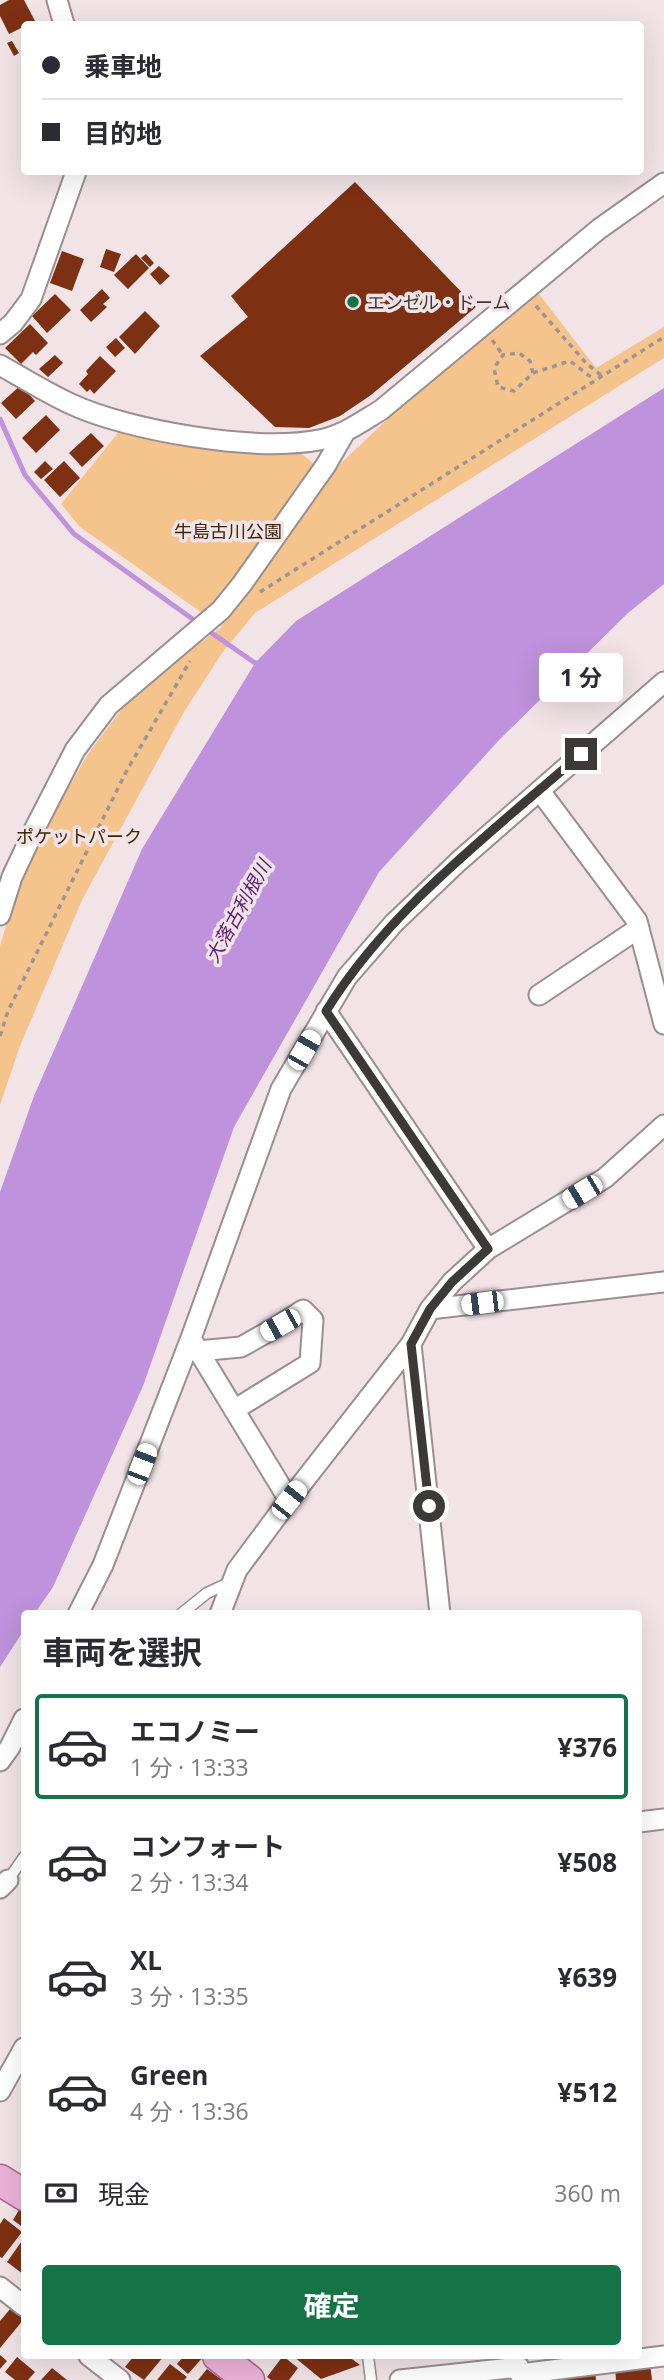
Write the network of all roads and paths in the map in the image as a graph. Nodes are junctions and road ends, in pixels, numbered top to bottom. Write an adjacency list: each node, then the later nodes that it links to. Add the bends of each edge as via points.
1 (57, 0): 2 (street)
2 (63, 21)
3 (75, 175): 6 (street, via 31,299)
4 (664, 183): 5 (street)
5 (527, 288): 10 (path, via 533,303); 12 (street, via 381,410)
6 (0, 334)
7 (664, 337): 10 (path)
8 (0, 365): 12 (street, via 72,405 161,431 217,440 296,443)
9 (533, 373): 9 (path, via 514,391 498,387 494,368 503,355 519,353 530,362); 11 (path, via 570,361)
10 (601, 376): 11 (path)
11 (595, 380): 13 (path)
12 (345, 432): 14 (street, via 242,584)
13 (253, 597)
14 (197, 630): 17 (street, via 108,705 75,750 33,830); 20 (path, via 190,660 126,772)
15 (664, 682): 16 (street)
16 (540, 791): 18 (street); 21 (street, via 394,923 347,977)
17 (0, 915)
18 (639, 928): 19 (street); 23 (street)
19 (539, 995)
20 (8, 1011): 22 (path); 24 (path)
21 (326, 1011): 26 (street); 30 (street, via 281,1089)
22 (0, 1012)
23 (664, 1024)
24 (0, 1036)
25 (664, 1125): 26 (street, via 605,1178)
26 (488, 1249): 28 (street)
27 (664, 1282): 28 (street)
28 (430, 1309): 29 (street)
29 (411, 1344): 32 (street); 37 (street)
30 (195, 1345): 31 (street); 31 (street, via 242,1347 303,1310 313,1320 310,1363); 34 (street)
31 (234, 1410): 32 (street)
32 (289, 1500): 33 (street)
33 (233, 1581): 35 (lane); 36 (street)
34 (80, 1610)
35 (186, 1610)
36 (222, 1610)
37 (440, 1610)
38 (21, 1725): 39 (street)
39 (0, 1761)
40 (664, 1819): 41 (street)
41 (642, 1822)
42 (21, 1861): 43 (lane)
43 (4, 1884)
44 (21, 2053): 45 (street)
45 (0, 2091)
46 (0, 2180): 47 (main road)
47 (21, 2193)
48 (0, 2287): 49 (street)
49 (21, 2304)
50 (664, 2356): 51 (street)
51 (642, 2358)
52 (93, 2359): 57 (street)
53 (222, 2359): 58 (main road)
54 (368, 2359): 59 (lane)
55 (631, 2359): 56 (street)
56 (520, 2369): 60 (street)
57 (120, 2380)
58 (249, 2380)
59 (371, 2380)
60 (400, 2380)

